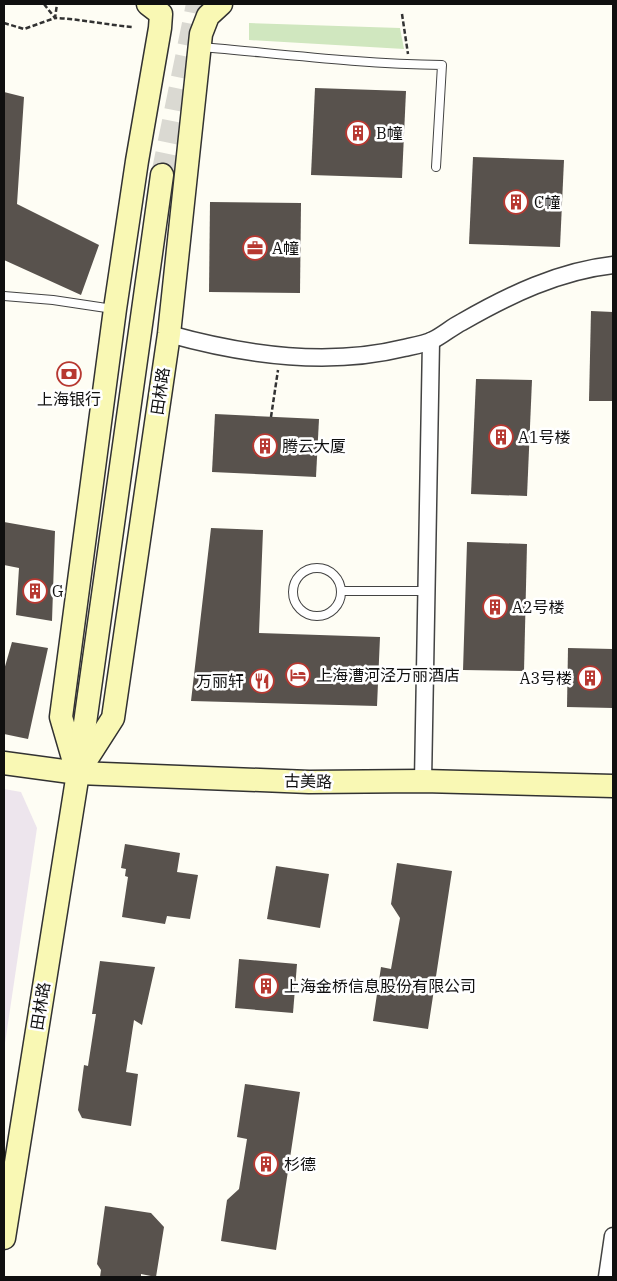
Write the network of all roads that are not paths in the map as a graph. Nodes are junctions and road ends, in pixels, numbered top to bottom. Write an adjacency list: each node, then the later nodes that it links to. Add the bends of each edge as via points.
1 (148, 4): 4 (street, 田林路, via 161,14)
2 (221, 4): 3 (street, 田林路, via 208,16)
3 (200, 47): 5 (street, 田林路); 6 (lane, via 442,66)
4 (137, 161): 5 (street); 10 (street, 田林路)
5 (188, 164): 11 (street, 田林路)
6 (436, 167)
7 (162, 175): 16 (street, 田林路)
8 (613, 265): 12 (street, via 571,273 514,294)
9 (4, 296): 10 (lane)
10 (115, 309): 16 (street, 田林路, via 61,717)
11 (169, 334): 12 (street, via 210,346 281,356 379,354); 16 (street, 田林路, via 113,718)
12 (432, 341): 14 (street)
13 (341, 591): 13 (lane, via 335,576 320,568 312,569 295,582 294,597 296,604 307,614 322,615 336,606); 14 (lane)
14 (427, 591): 17 (street)
15 (4, 763): 16 (street, 古美路)
16 (78, 773): 17 (street, 古美路, via 309,782); 20 (street, 田林路)
17 (423, 782): 18 (street, 古美路)
18 (613, 786)
19 (613, 1236): 21 (street)
20 (4, 1238)
21 (607, 1277)

